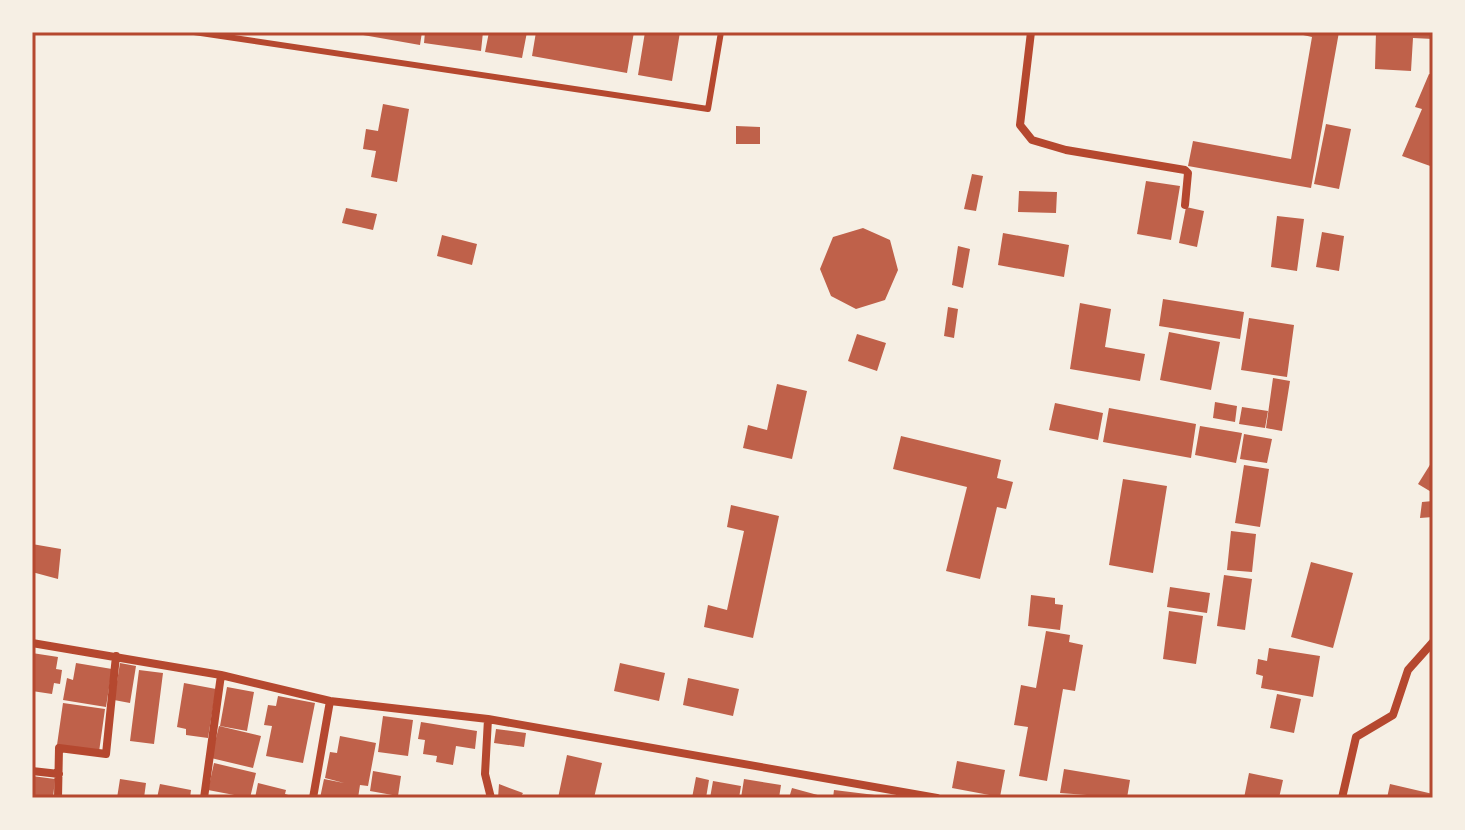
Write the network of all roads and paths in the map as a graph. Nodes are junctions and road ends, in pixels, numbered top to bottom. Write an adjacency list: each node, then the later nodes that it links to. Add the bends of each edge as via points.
1 (194, 32): 2 (lane, via 708,109)
2 (721, 32)
3 (1031, 32): 4 (street, via 1020,125 1032,140 1185,170)
4 (1185, 205)
5 (1433, 642): 18 (street, via 1408,670 1393,715 1356,737)
6 (32, 643): 7 (street)
7 (116, 656): 8 (street); 12 (street, via 106,754 59,748)
8 (221, 675): 9 (street); 14 (street)
9 (330, 701): 10 (street); 15 (street)
10 (488, 719): 16 (street, via 485,774); 17 (street)
11 (32, 771): 12 (street)
12 (59, 774): 13 (street)
13 (58, 798)
14 (204, 798)
15 (313, 798)
16 (491, 798)
17 (937, 798)
18 (1342, 798)

